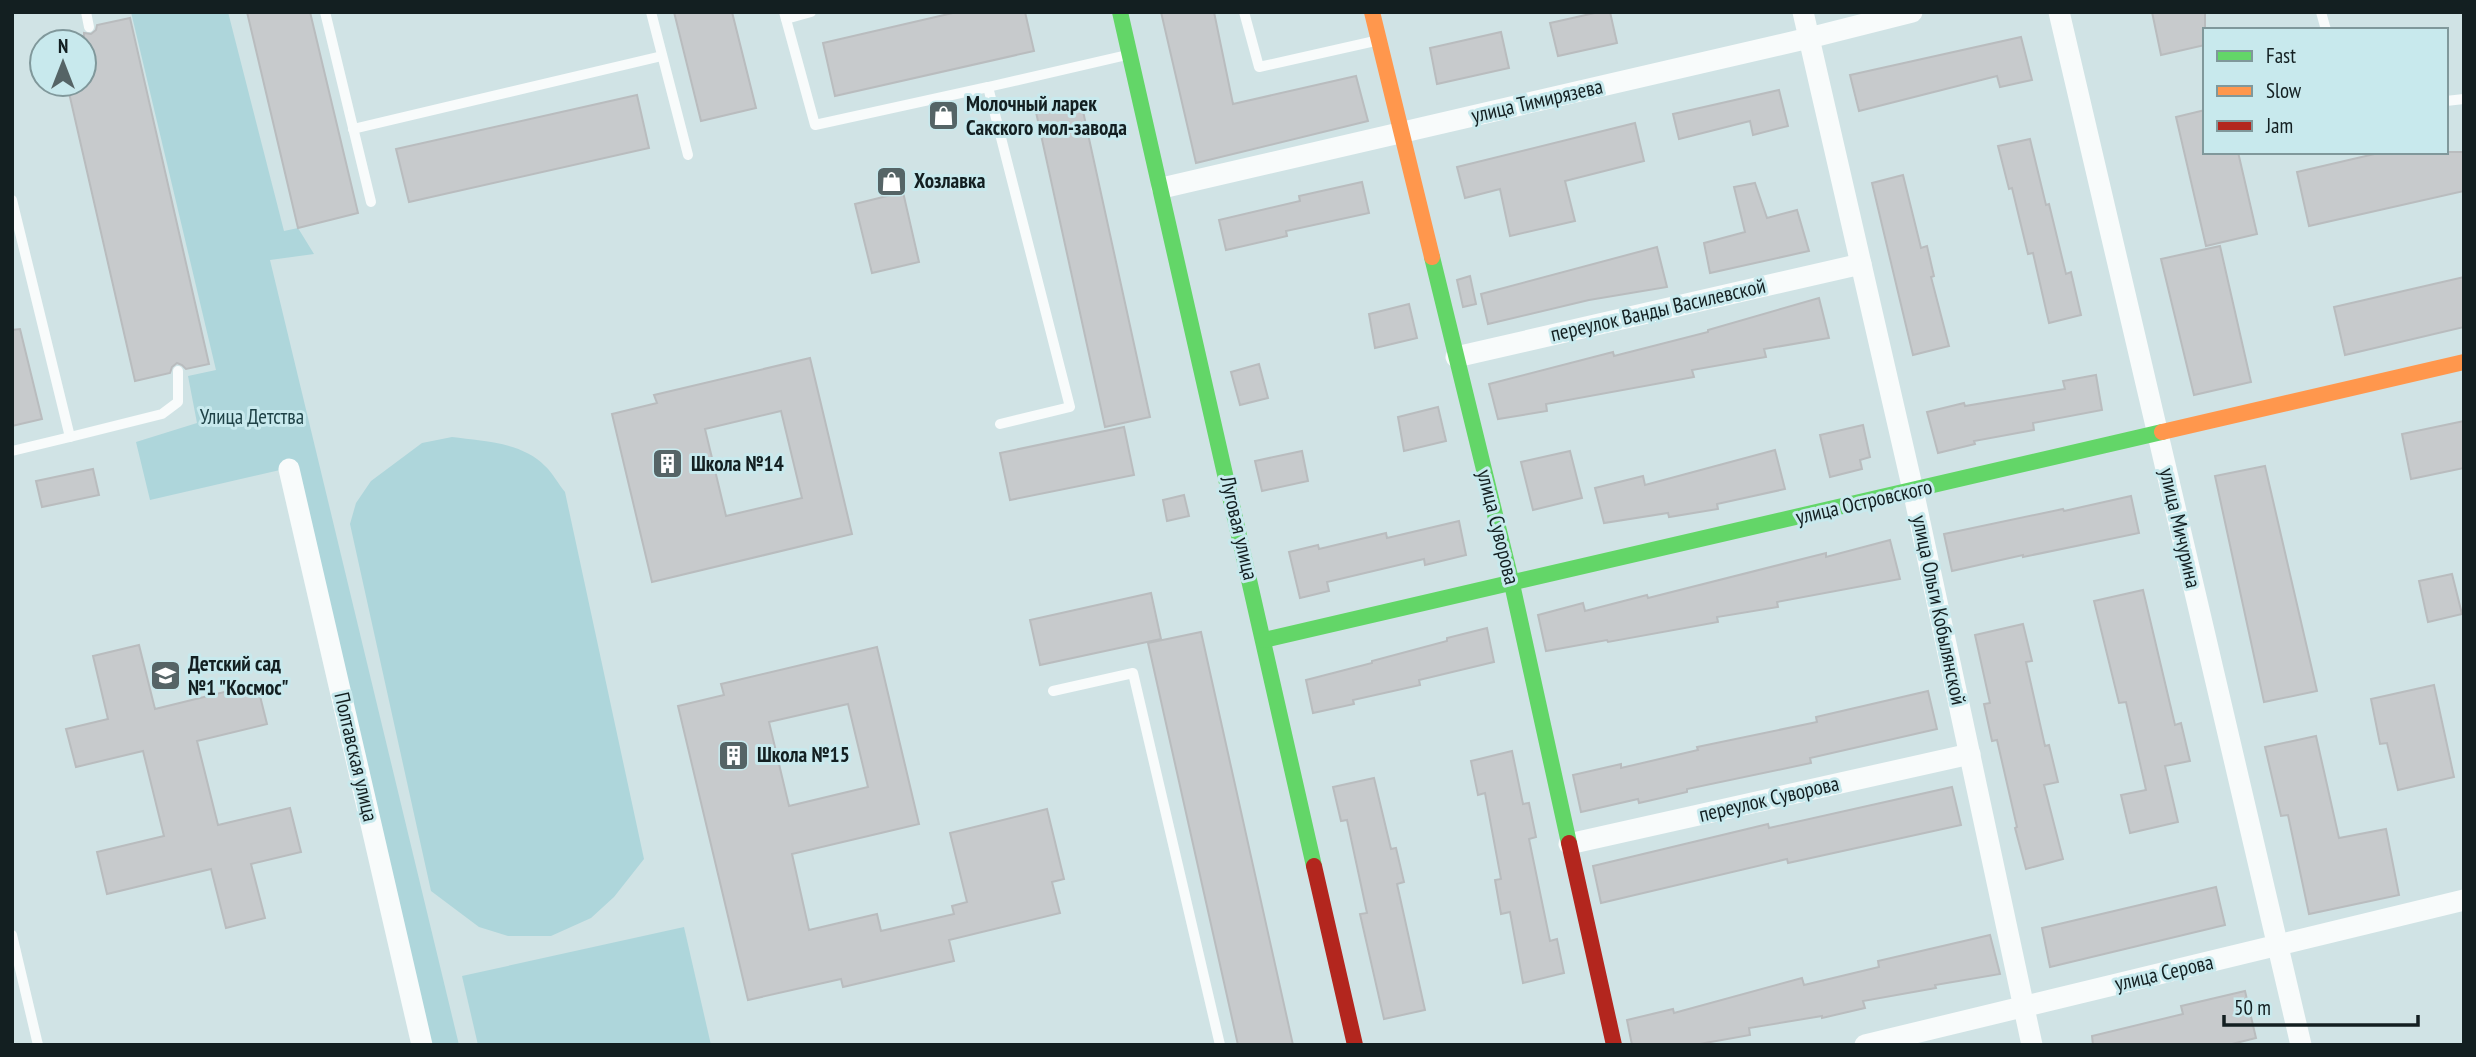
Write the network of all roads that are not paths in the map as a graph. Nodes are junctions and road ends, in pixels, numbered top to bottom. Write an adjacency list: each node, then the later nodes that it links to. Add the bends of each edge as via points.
1 (86, 12): 12 (lane)
2 (325, 12): 18 (lane)
3 (651, 12): 16 (lane)
4 (811, 12): 11 (lane)
5 (1120, 12): 15 (street, Луговая улица)
6 (1244, 12): 14 (lane, via 1259,67)
7 (1372, 12): 14 (street, улица Суворова)
8 (1803, 12): 13 (street, улица Ольги Кобылянской)
9 (1912, 12): 13 (street, улица Тимирязева)
10 (2059, 12): 29 (street, улица Мичурина)
11 (785, 15): 17 (lane, via 815,125)
12 (89, 27)
13 (1810, 38): 19 (street, улица Тимирязева); 24 (street, улица Ольги Кобылянской)
14 (1379, 40): 19 (street, улица Суворова)
15 (1130, 54): 17 (lane); 21 (street, Луговая улица)
16 (662, 55): 18 (lane); 20 (lane)
17 (988, 87): 28 (lane, via 1070,407)
18 (353, 129): 23 (lane)
19 (1402, 133): 21 (street, улица Тимирязева); 25 (street, улица Суворова)
20 (688, 155)
21 (1161, 188): 35 (street, Луговая улица)
22 (12, 201): 30 (lane)
23 (371, 202)
24 (1861, 264): 25 (street, переулок Ванды Василевской); 33 (street, улица Ольги Кобылянской)
25 (1456, 357): 34 (street, улица Суворова)
26 (2464, 362): 29 (street, улица Островского)
27 (178, 371): 30 (lane, via 178,402 162,414)
28 (1000, 424)
29 (2157, 433): 33 (street, улица Островского); 41 (street, улица Мичурина)
30 (70, 437): 31 (lane)
31 (12, 451)
32 (289, 470): 44 (street, Полтавская улица)
33 (1913, 490): 34 (street, улица Островского); 37 (street, улица Ольги Кобылянской)
34 (1512, 583): 35 (street, улица Островского); 38 (street, улица Суворова)
35 (1264, 640): 46 (street, Луговая улица)
36 (1053, 691): 45 (lane, via 1133,673)
37 (1970, 754): 38 (street, переулок Суворова); 42 (street, улица Ольги Кобылянской)
38 (1569, 844): 47 (street, улица Суворова)
39 (2464, 901): 41 (street, улица Серова)
40 (12, 935): 43 (lane)
41 (2278, 945): 42 (street, улица Серова); 50 (street, улица Мичурина)
42 (2024, 1006): 48 (street, улица Серова); 49 (street, улица Ольги Кобылянской)
43 (38, 1045)
44 (422, 1045)
45 (1220, 1045)
46 (1355, 1045)
47 (1614, 1045)
48 (1865, 1045)
49 (2032, 1045)
50 (2301, 1045)

